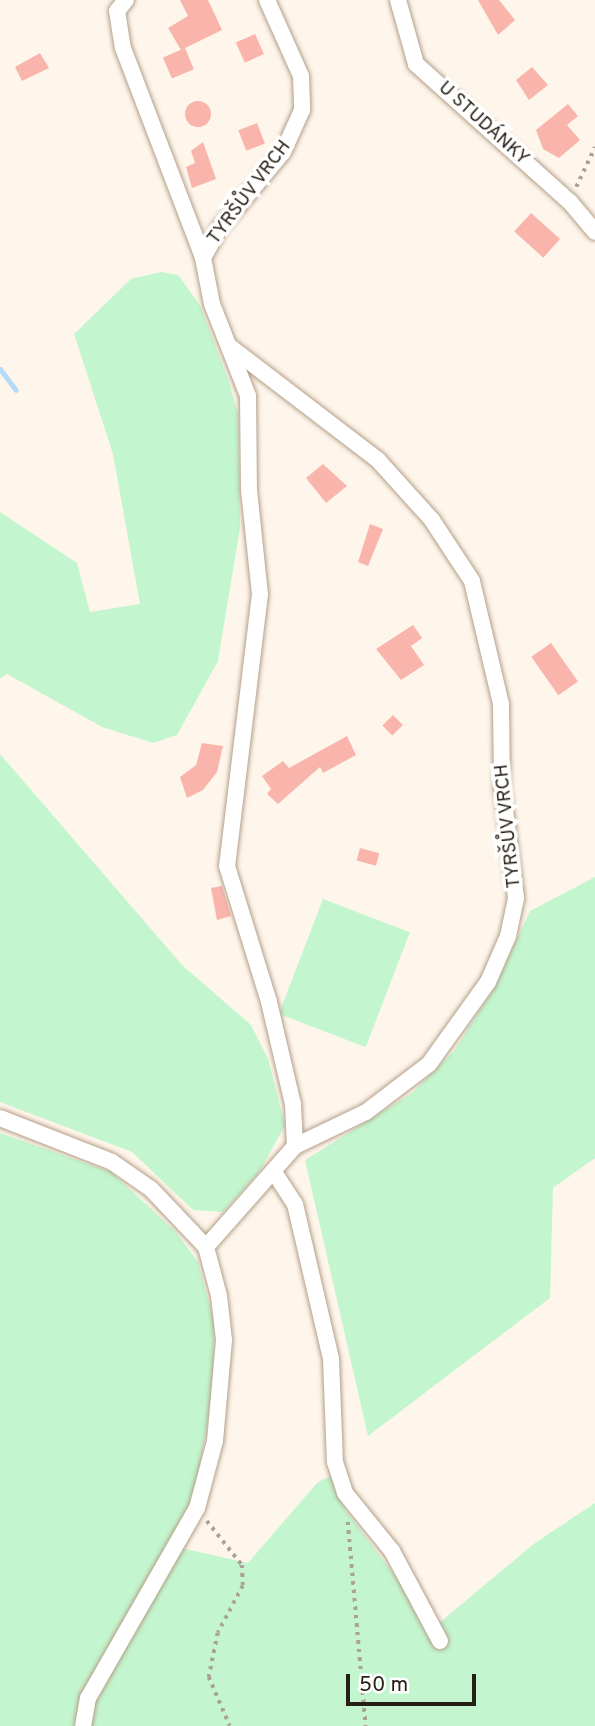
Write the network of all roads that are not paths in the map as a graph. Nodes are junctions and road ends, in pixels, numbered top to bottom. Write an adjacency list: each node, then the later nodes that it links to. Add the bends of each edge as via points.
1 (126, 0): 5 (street, via 117,11 122,48)
2 (267, 0): 5 (street, TYRŠŮV VRCH, via 301,76 300,120 283,152 219,229)
3 (398, 0): 4 (street, U STUDÁNKY, via 416,64 570,202)
4 (595, 232)
5 (203, 258): 6 (street, TYRŠŮV VRCH, via 212,304)
6 (230, 347): 8 (street, TYRŠŮV VRCH, via 248,396 248,489 260,614 230,806 227,866 269,1002 293,1104); 8 (street, TYRŠŮV VRCH, via 378,460 432,520 472,581 501,704 502,786 516,876 512,921 488,982 429,1065 366,1112)
7 (0, 1118): 10 (street, via 112,1162 151,1189)
8 (295, 1146): 9 (street, TYRŠŮV VRCH)
9 (274, 1172): 10 (street, TYRŠŮV VRCH); 11 (street, via 295,1204 331,1359 335,1462 345,1493 392,1550)
10 (206, 1247): 12 (street, via 224,1340 215,1441 197,1508 88,1698)
11 (440, 1641)
12 (83, 1726)

